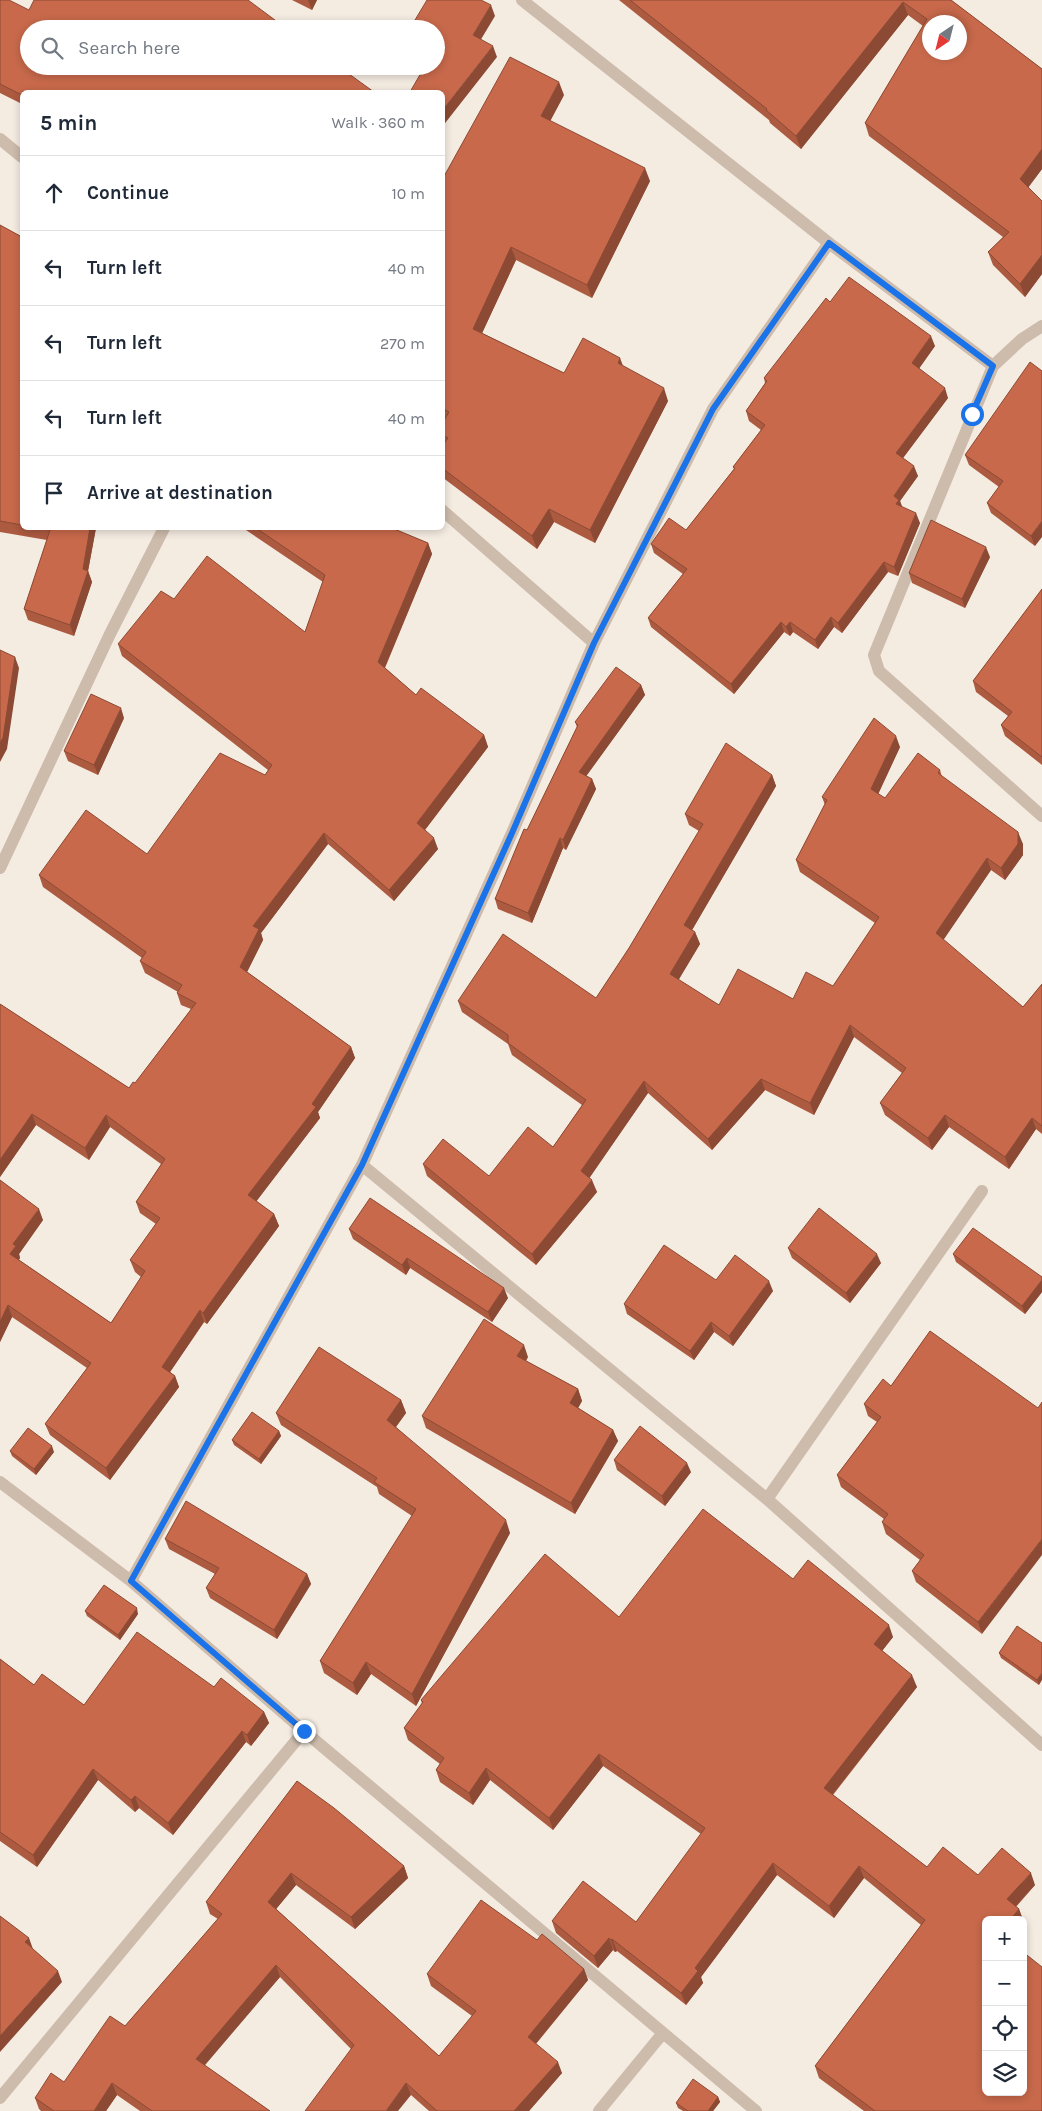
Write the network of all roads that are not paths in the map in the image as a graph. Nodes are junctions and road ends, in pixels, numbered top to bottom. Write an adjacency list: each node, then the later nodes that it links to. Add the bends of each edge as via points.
1 (522, 0): 4 (street)
2 (0, 139): 3 (street)
3 (20, 155)
4 (829, 243): 6 (street); 9 (street, via 713,409)
5 (1042, 326): 6 (street, via 1022,339)
6 (993, 366): 10 (street, via 874,655 879,671)
7 (445, 513): 9 (street)
8 (163, 530): 11 (street, via 110,634)
9 (594, 643): 12 (street)
10 (1042, 816)
11 (0, 868)
12 (362, 1165): 15 (street); 16 (street)
13 (982, 1191): 15 (street)
14 (0, 1482): 16 (street)
15 (767, 1499): 18 (street)
16 (131, 1581): 17 (street)
17 (304, 1731): 19 (street); 20 (street)
18 (1042, 1745)
19 (663, 2033): 21 (street); 22 (street)
20 (0, 2098)
21 (599, 2111)
22 (756, 2111)

